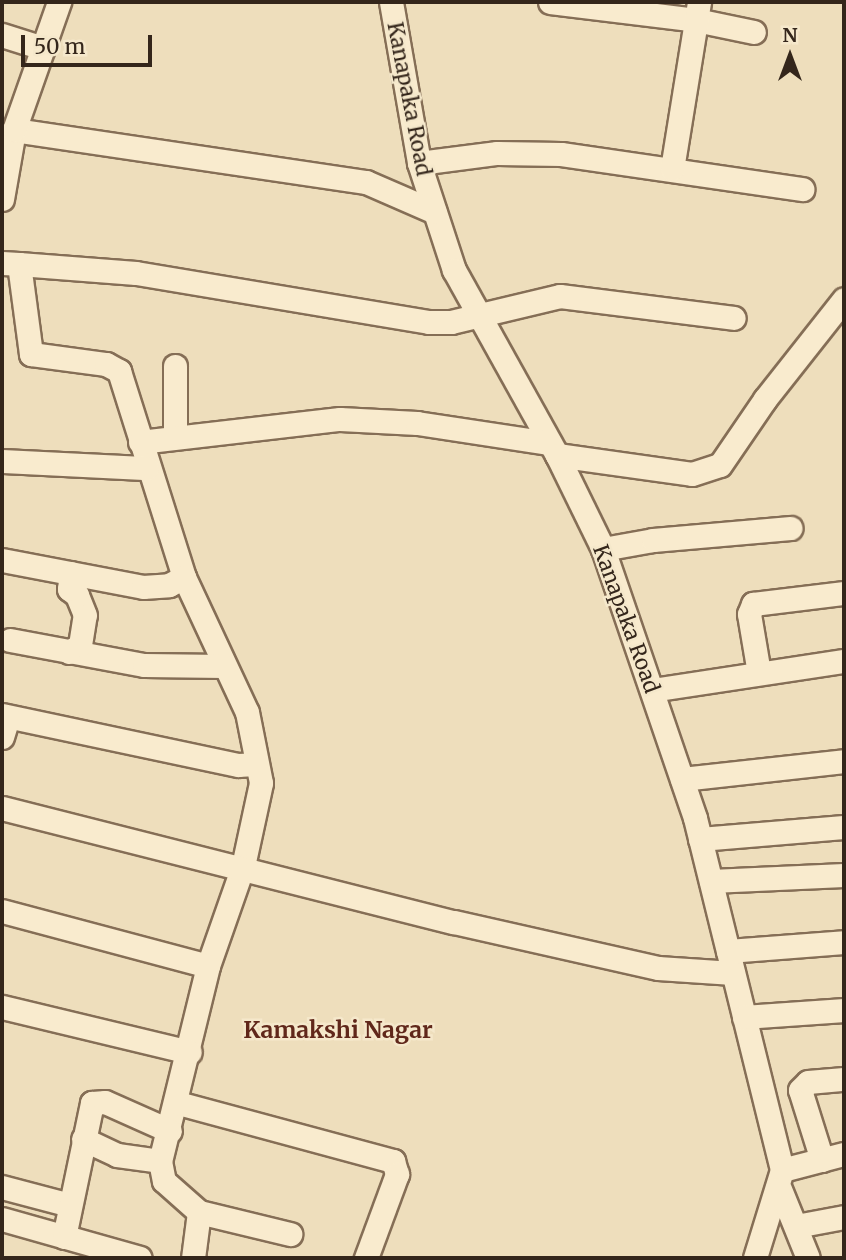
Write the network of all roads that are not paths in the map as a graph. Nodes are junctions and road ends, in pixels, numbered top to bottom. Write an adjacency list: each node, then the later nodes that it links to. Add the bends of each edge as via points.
1 (59, 2): 7 (street)
2 (391, 2): 9 (street, Kanapaka Road)
3 (550, 2): 4 (street)
4 (698, 11): 5 (street); 10 (street)
5 (754, 32)
6 (2, 34): 7 (street)
7 (43, 48): 8 (street)
8 (14, 130): 12 (street); 13 (street, via 366,182)
9 (419, 163): 10 (street, via 524,153); 13 (street, Kanapaka Road)
10 (672, 169): 11 (street)
11 (802, 189)
12 (2, 199)
13 (435, 212): 16 (street, Kanapaka Road, via 454,270)
14 (10, 263): 16 (street, via 136,273 429,323); 20 (street, via 31,354 115,367)
15 (844, 299): 21 (street, via 720,465 692,474)
16 (480, 317): 17 (street, via 560,296); 21 (street, Kanapaka Road)
17 (734, 318)
18 (175, 366): 19 (street)
19 (175, 437): 20 (street); 21 (street, via 340,419 417,423)
20 (140, 442): 23 (street)
21 (553, 449): 25 (street, Kanapaka Road)
22 (2, 461): 23 (street)
23 (147, 468): 28 (street)
24 (790, 528): 25 (street, via 653,540)
25 (603, 550): 35 (street, Kanapaka Road)
26 (2, 560): 27 (street)
27 (71, 573): 28 (street, via 143,587 169,585); 31 (street, via 69,589 85,615 80,645)
28 (184, 577): 33 (street)
29 (844, 593): 34 (street, via 753,604 749,614)
30 (10, 640): 31 (street)
31 (69, 652): 33 (street, via 144,665)
32 (844, 662): 34 (street)
33 (224, 666): 38 (street, via 247,712)
34 (759, 673): 35 (street)
35 (652, 690): 39 (street, Kanapaka Road)
36 (4, 723): 38 (street, via 238,765)
37 (844, 761): 39 (street)
38 (255, 764): 43 (street, via 260,793)
39 (682, 779): 42 (street, Kanapaka Road)
40 (2, 808): 43 (street)
41 (844, 827): 42 (street)
42 (700, 839): 45 (street, Kanapaka Road)
43 (243, 866): 48 (street, via 454,922 658,968); 49 (street)
44 (844, 875): 45 (street)
45 (711, 881): 48 (street, Kanapaka Road)
46 (2, 911): 49 (street)
47 (844, 942): 48 (street)
48 (731, 962): 52 (street, Kanapaka Road)
49 (208, 966): 53 (street)
50 (2, 1007): 53 (street)
51 (844, 1010): 52 (street)
52 (744, 1017): 60 (street, Kanapaka Road)
53 (190, 1052): 55 (street)
54 (844, 1079): 58 (street, via 808,1082 800,1090)
55 (178, 1103): 56 (street); 71 (street, via 393,1161 397,1174)
56 (170, 1131): 57 (street, via 99,1101 89,1108); 59 (street)
57 (83, 1139): 59 (street, via 117,1155); 62 (street)
58 (833, 1157): 60 (street)
59 (160, 1161): 63 (street, via 164,1181)
60 (781, 1172): 66 (street, Kanapaka Road); 72 (street)
61 (2, 1187): 62 (street)
62 (70, 1205): 68 (street)
63 (199, 1212): 67 (street); 70 (street)
64 (844, 1217): 66 (street)
65 (2, 1219): 68 (street)
66 (796, 1226): 73 (street, Kanapaka Road)
67 (290, 1234)
68 (64, 1237): 69 (street)
69 (140, 1258)
70 (193, 1258)
71 (366, 1258)
72 (755, 1258)
73 (808, 1258)

